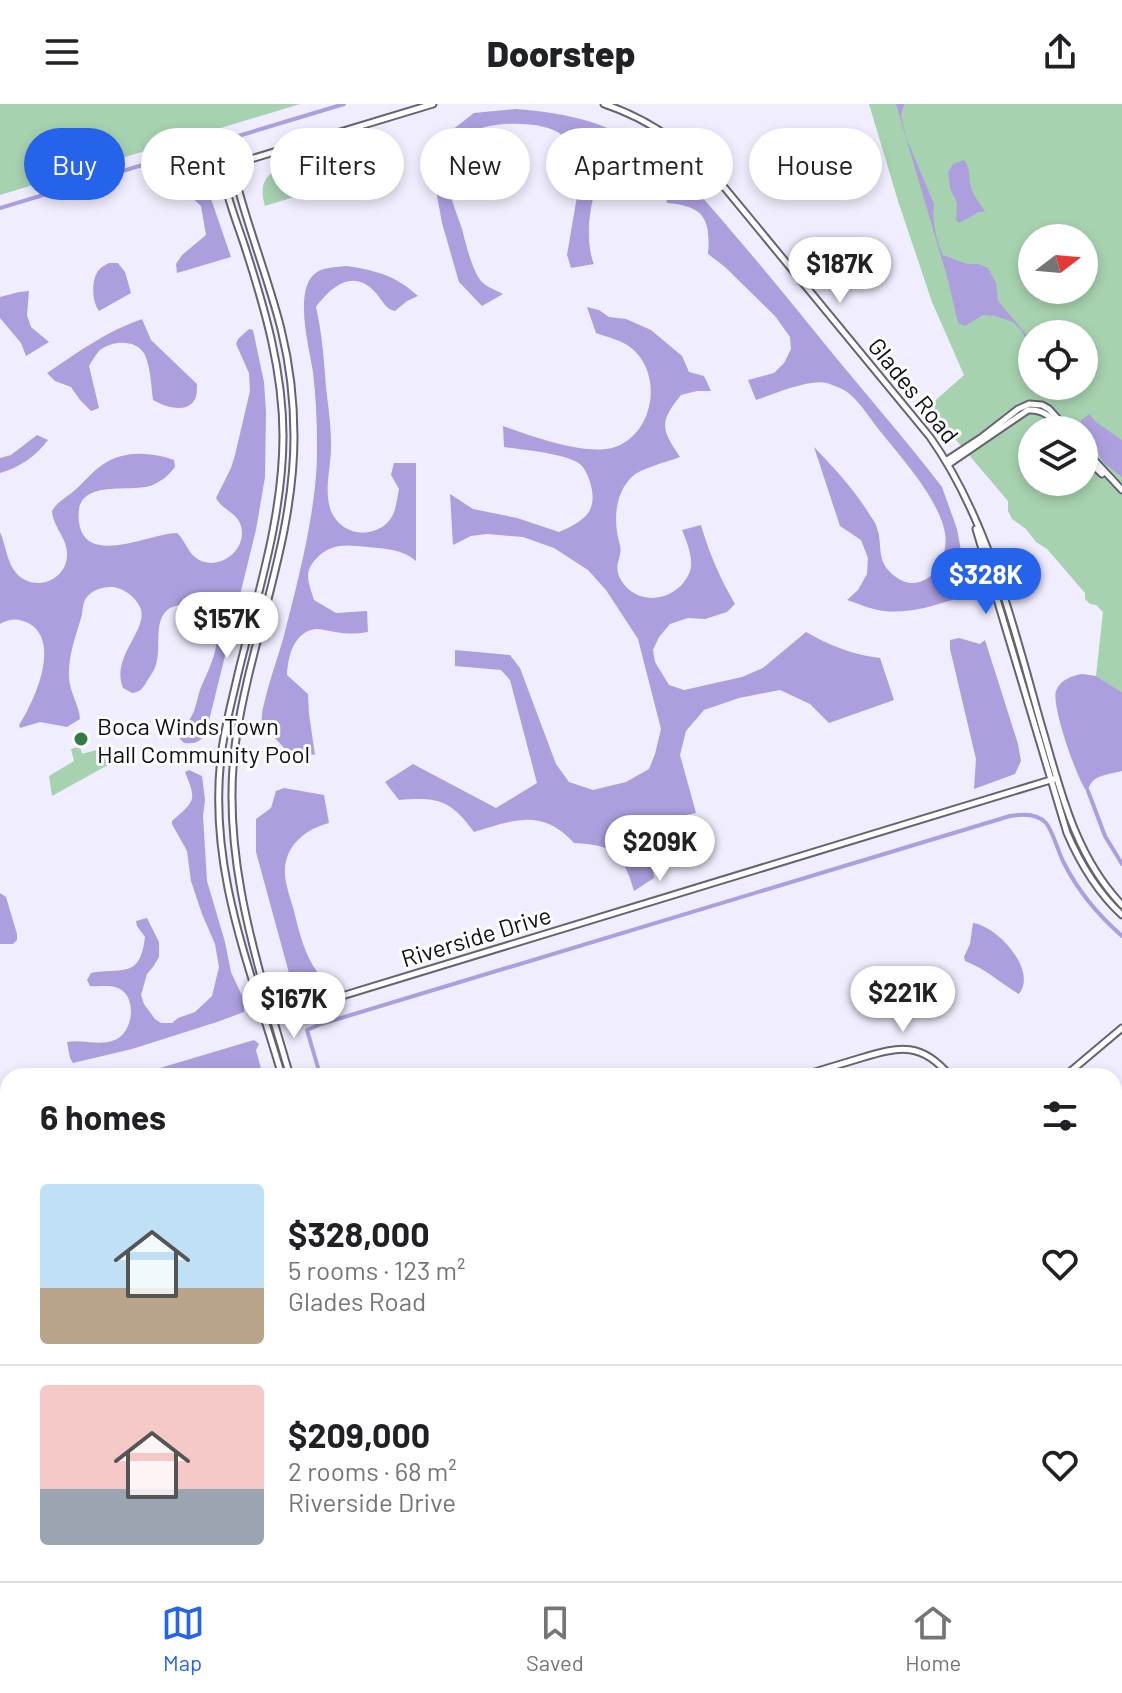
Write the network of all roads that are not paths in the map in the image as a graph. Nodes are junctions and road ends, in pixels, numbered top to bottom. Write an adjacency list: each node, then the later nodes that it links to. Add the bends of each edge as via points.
1 (433, 104): 3 (street)
2 (604, 104): 8 (street, Glades Road, via 659,130 698,159)
3 (254, 158)
4 (231, 200): 13 (street, via 277,362 283,439)
5 (242, 200): 14 (street, via 289,366 294,436)
6 (1048, 416): 8 (street, via 1037,410 1021,413)
7 (1055, 416): 8 (street, via 1042,405 1029,404)
8 (948, 462): 15 (street, Glades Road, via 1006,604)
9 (1098, 465): 11 (street)
10 (1098, 468): 11 (street)
11 (1110, 478): 12 (street)
12 (1122, 490)
13 (276, 512): 14 (street); 20 (street, via 226,728 219,812 230,901)
14 (287, 515): 18 (street, via 239,723 231,800 238,879)
15 (1054, 779): 16 (street, Glades Road, via 1083,849); 17 (street, Glades Road, via 1067,833 1080,860); 18 (street, Riverside Drive)
16 (1122, 905)
17 (1122, 915)
18 (273, 1017): 21 (street)
19 (1122, 1028): 24 (street)
20 (280, 1068)
21 (288, 1068)
22 (828, 1068): 23 (street, via 902,1048 927,1055)
23 (943, 1068)
24 (1074, 1068)

